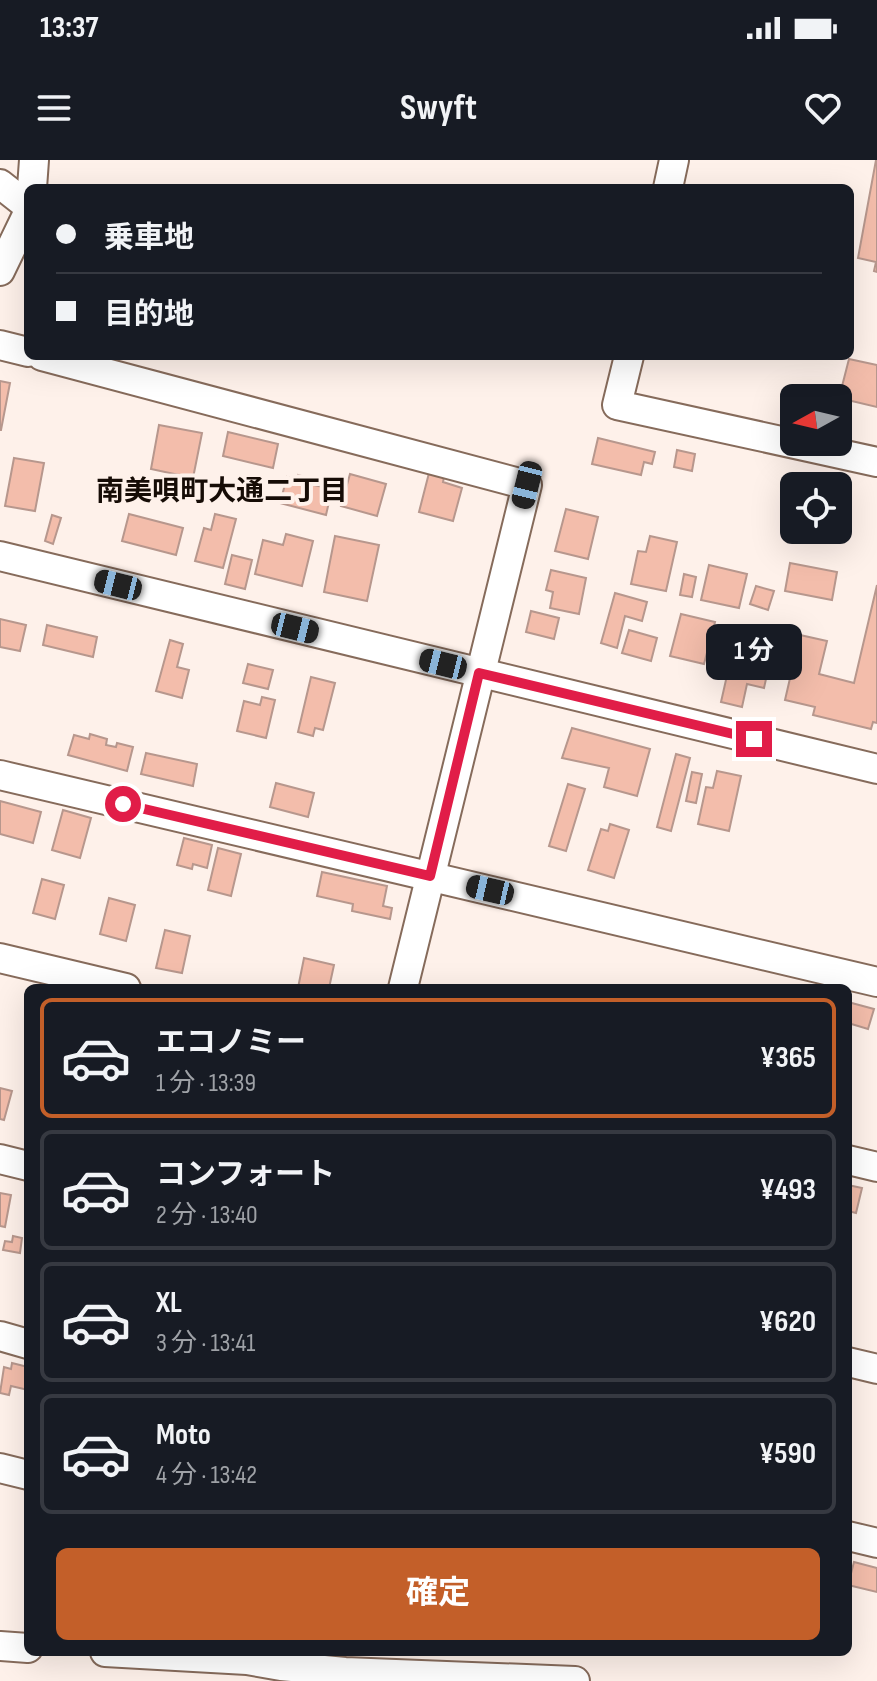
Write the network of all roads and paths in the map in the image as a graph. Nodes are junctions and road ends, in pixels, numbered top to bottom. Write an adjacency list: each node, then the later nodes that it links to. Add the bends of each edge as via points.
1 (34, 160): 4 (street)
2 (674, 160): 5 (street)
3 (0, 184): 6 (street)
4 (32, 184)
5 (669, 184)
6 (24, 203)
7 (24, 221): 8 (street)
8 (0, 271)
9 (0, 345): 10 (street)
10 (24, 351)
11 (57, 360): 15 (street, via 527,485)
12 (628, 360): 13 (street, via 617,405)
13 (877, 462)
14 (0, 556): 15 (street)
15 (479, 673): 16 (street); 18 (street)
16 (877, 769)
17 (0, 775): 18 (street)
18 (430, 876): 20 (street); 22 (street)
19 (0, 958): 21 (street)
20 (877, 982)
21 (109, 984)
22 (404, 984)
23 (0, 1159): 25 (street)
24 (852, 1161): 26 (street)
25 (24, 1165)
26 (877, 1167)
27 (0, 1336): 28 (street)
28 (24, 1343)
29 (852, 1363): 30 (street)
30 (877, 1369)
31 (0, 1468): 32 (street)
32 (24, 1474)
33 (852, 1537): 34 (street)
34 (877, 1543)
35 (0, 1646): 36 (street)
36 (24, 1648)
37 (152, 1656): 38 (street)
38 (247, 1664): 39 (street)
39 (409, 1678): 40 (street)
40 (575, 1681)

